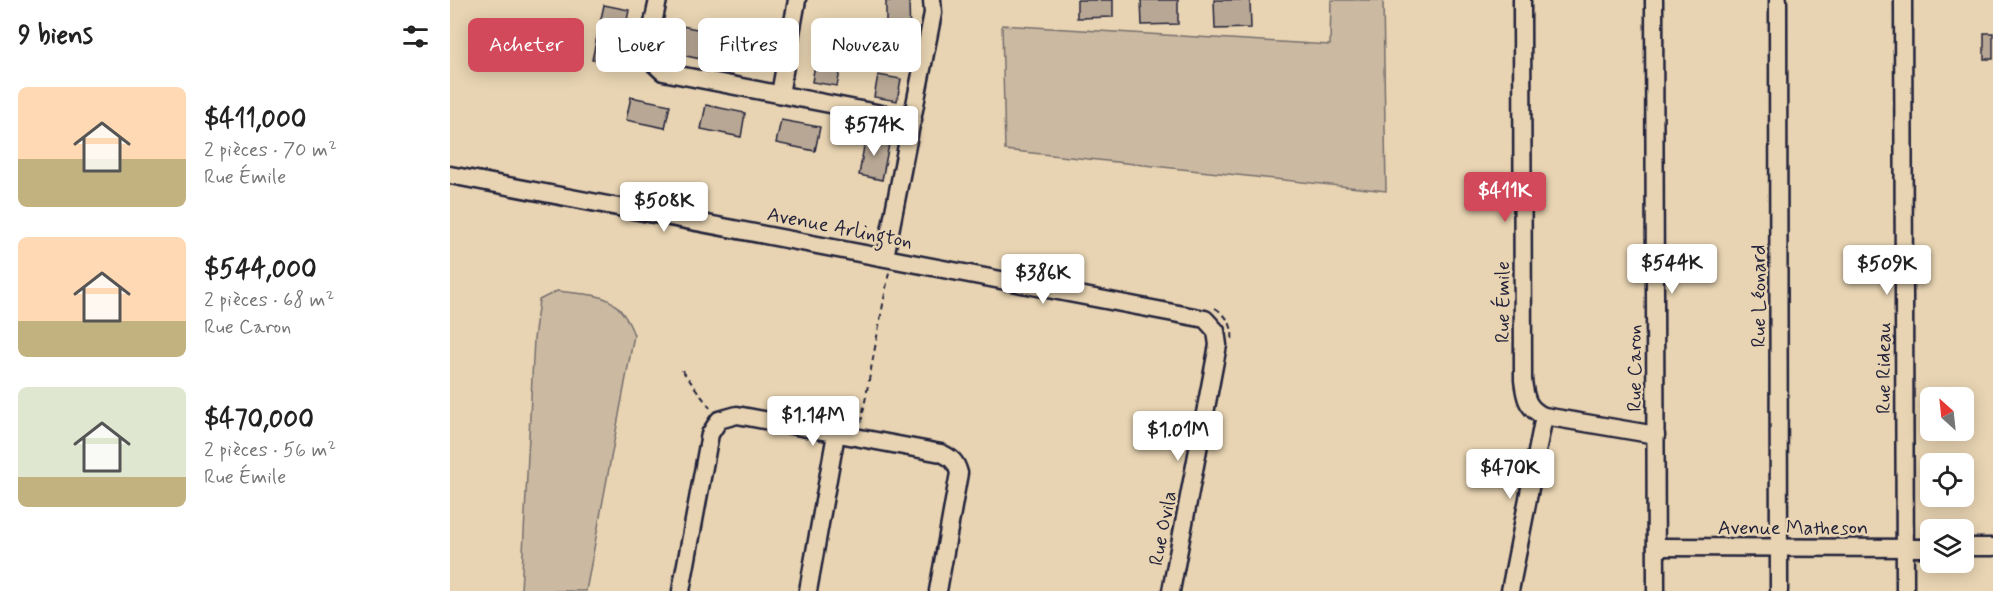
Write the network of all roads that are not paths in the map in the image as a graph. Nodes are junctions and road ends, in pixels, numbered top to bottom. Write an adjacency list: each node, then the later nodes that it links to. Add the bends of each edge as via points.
1 (658, 0): 8 (street, via 648,47 649,59 655,67 663,72)
2 (797, 0): 8 (street)
3 (932, 0): 9 (street, via 933,13)
4 (1522, 0): 13 (street, Rue Émile, via 1523,380 1527,403)
5 (1654, 0): 15 (street, Rue Caron)
6 (1778, 0): 16 (street, Rue Léonard)
7 (1903, 0): 20 (street, Rue Rideau)
8 (780, 94): 9 (street)
9 (913, 120): 11 (street)
10 (450, 175): 11 (street, Avenue Arlington)
11 (888, 263): 12 (street, Avenue Arlington, via 1195,316 1210,323)
12 (1216, 331): 25 (street, Rue Ovila, via 1218,345)
13 (1544, 416): 15 (street); 26 (street)
14 (837, 434): 22 (street, via 737,415 719,420 710,434); 23 (street); 24 (street, via 941,453 956,464 958,482)
15 (1656, 435): 19 (street, Rue Caron)
16 (1779, 547): 19 (street, Avenue Matheson); 20 (street, Avenue Matheson); 28 (street, Rue Léonard)
17 (1974, 547): 18 (street)
18 (1993, 547)
19 (1656, 548): 27 (street, Rue Caron)
20 (1905, 548): 21 (street, Avenue Matheson); 29 (street, Rue Rideau)
21 (1920, 548)
22 (681, 591)
23 (808, 591)
24 (938, 591)
25 (1171, 591)
26 (1510, 591)
27 (1656, 591)
28 (1779, 591)
29 (1905, 591)

